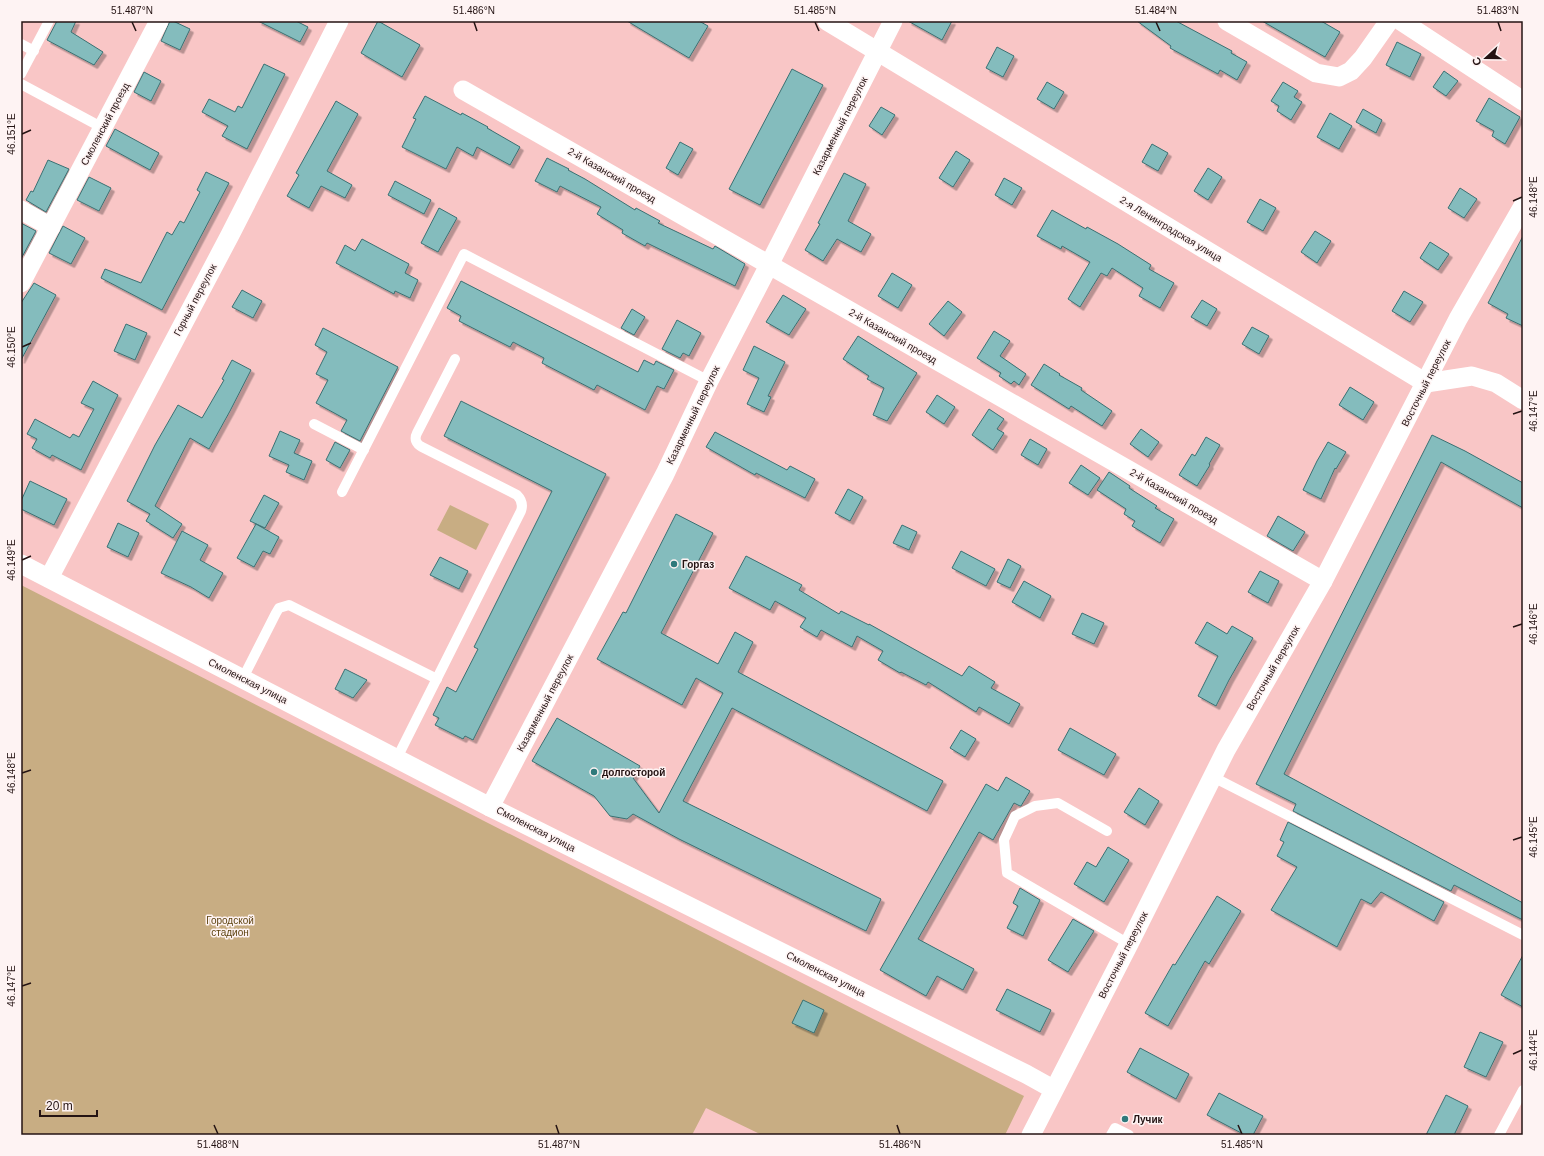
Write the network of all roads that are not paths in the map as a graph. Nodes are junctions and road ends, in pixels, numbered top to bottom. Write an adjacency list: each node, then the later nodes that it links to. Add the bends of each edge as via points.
1 (49, 21): 10 (lane)
2 (159, 21): 16 (street, Смоленский проезд)
3 (339, 21): 30 (street, Горный переулок, via 230,235)
4 (827, 21): 11 (street, 2-я Ленинградская улица)
5 (893, 21): 11 (street, Казарменный переулок)
6 (1227, 21): 7 (street, via 1316,73 1339,77 1351,71 1363,58)
7 (1389, 21)
8 (1401, 21): 15 (street)
9 (21, 44): 10 (lane)
10 (34, 51): 12 (lane)
11 (878, 52): 20 (street, Казарменный переулок); 24 (street, 2-я Ленинградская улица)
12 (21, 74)
13 (21, 84): 16 (lane)
14 (463, 90): 20 (street, 2-й Казанский проезд)
15 (1523, 101)
16 (103, 128): 19 (street, Смоленский проезд)
17 (1523, 206): 24 (street, Восточный переулок, via 1458,319)
18 (21, 210): 19 (street)
19 (51, 227): 21 (street, Смоленский проезд)
20 (769, 265): 23 (street, Казарменный переулок); 31 (street, 2-й Казанский проезд)
21 (21, 283)
22 (455, 359): 33 (lane, via 416,436 416,441 418,445 517,495 521,499 522,511)
23 (709, 381): 27 (lane, via 464,254); 36 (street, Казарменный переулок, via 665,474)
24 (1426, 382): 25 (street, via 1472,376 1496,383); 31 (street, Восточный переулок)
25 (1523, 400)
26 (314, 424): 27 (lane)
27 (364, 450): 28 (lane)
28 (342, 492)
29 (21, 564): 30 (street, Смоленская улица)
30 (49, 578): 32 (street, Смоленская улица)
31 (1323, 581): 35 (street, Восточный переулок)
32 (243, 678): 33 (lane, via 279,608 289,605); 34 (street, Смоленская улица)
33 (437, 679): 34 (lane)
34 (397, 758): 36 (street, Смоленская улица)
35 (1213, 777): 38 (lane); 39 (street, Восточный переулок)
36 (490, 807): 40 (street, Смоленская улица)
37 (1107, 831): 39 (lane, via 1058,803 1035,806 1015,816 1004,840 1006,873)
38 (1523, 935)
39 (1129, 944): 40 (street, Восточный переулок)
40 (1053, 1089): 42 (street, Восточный переулок)
41 (1523, 1090): 45 (lane)
42 (1031, 1135)
43 (1111, 1135): 44 (lane, via 1115,1128)
44 (1129, 1135)
45 (1499, 1135)

